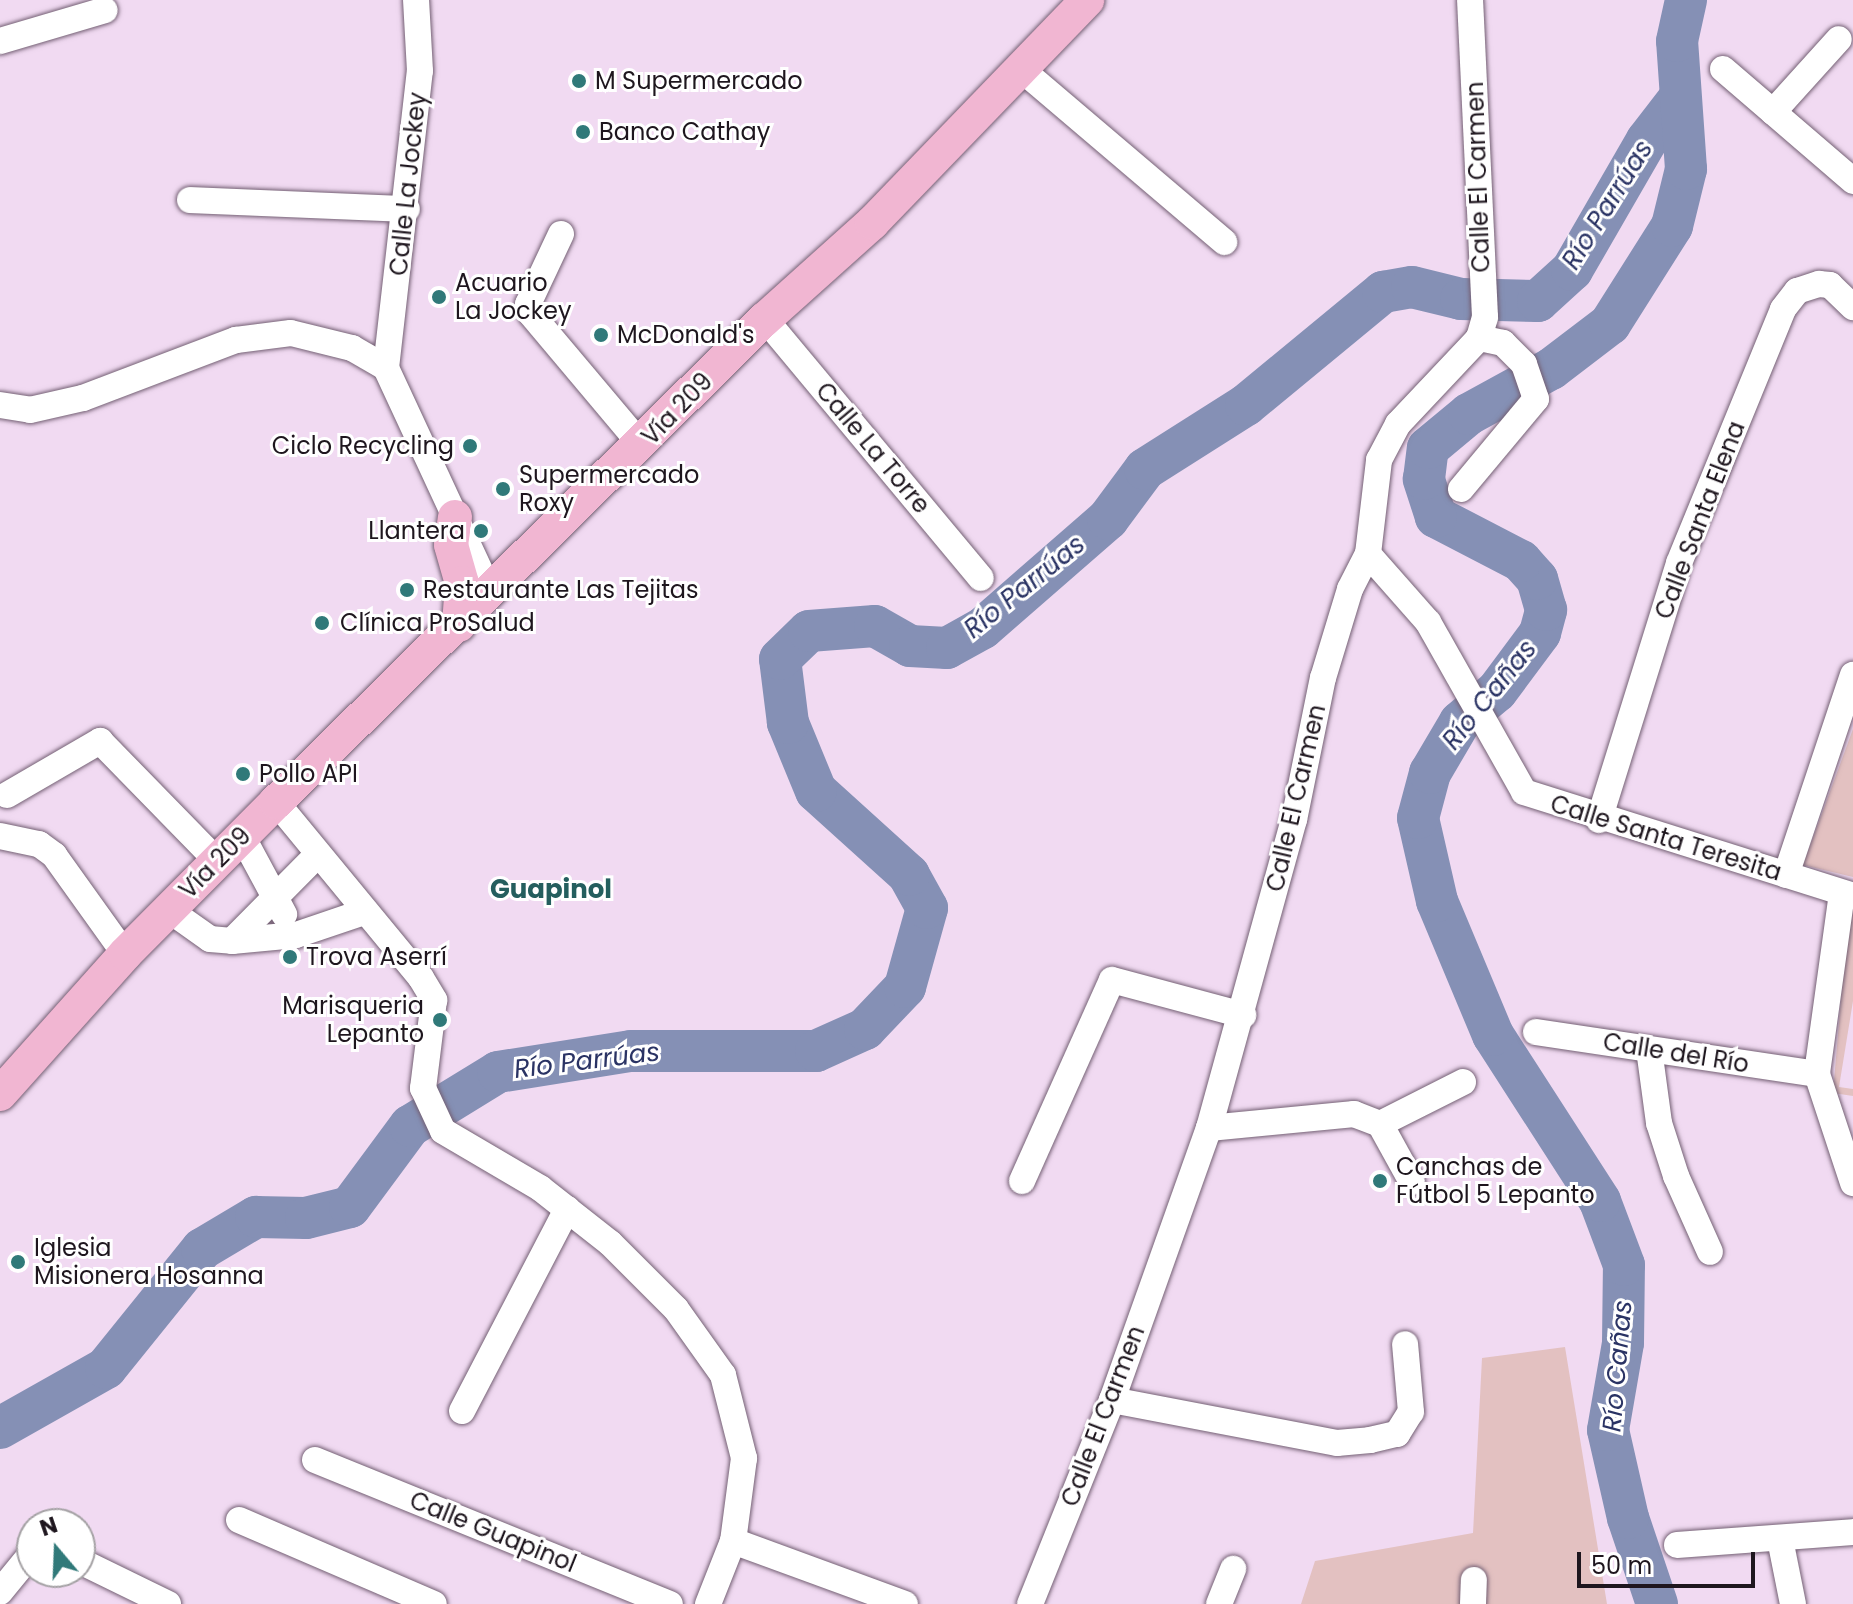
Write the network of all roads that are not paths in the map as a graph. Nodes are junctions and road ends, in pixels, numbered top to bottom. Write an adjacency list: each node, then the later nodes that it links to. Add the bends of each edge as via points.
1 (416, 0): 12 (street, Calle La Jockey, via 420,71)
2 (1087, 0): 7 (main road, Vía 209)
3 (1470, 0): 17 (street, Calle El Carmen)
4 (105, 10): 6 (street)
5 (1839, 39): 9 (street)
6 (0, 41)
7 (1021, 69): 14 (street); 16 (main road, Vía 209, via 872,223)
8 (1723, 69): 9 (street)
9 (1773, 112): 10 (street)
10 (1853, 181)
11 (190, 200): 12 (street)
12 (407, 209): 18 (street, Calle La Jockey)
13 (561, 234): 20 (street, via 528,304 531,314)
14 (1224, 242)
15 (1853, 307): 30 (street, Calle Santa Elena, via 1830,285 1819,284 1797,291 1783,309 1679,563)
16 (765, 319): 20 (main road, Vía 209); 24 (street, Calle La Torre)
17 (1482, 327): 21 (street, via 1524,364 1536,399); 23 (street, Calle El Carmen, via 1398,424 1379,460)
18 (386, 368): 19 (street, via 352,348 291,333 195,353 53,406); 22 (street)
19 (0, 405)
20 (642, 446): 25 (main road, Vía 209)
21 (1461, 489)
22 (455, 517): 25 (street); 26 (main road, via 451,545 462,583)
23 (1368, 554): 30 (street, Calle Santa Teresita, via 1428,622 1524,792); 43 (street, Calle El Carmen, via 1350,589 1323,678 1294,820)
24 (981, 578)
25 (491, 594): 26 (main road, Vía 209)
26 (459, 625): 29 (main road, Vía 209)
27 (1853, 675): 35 (street)
28 (7, 795): 34 (street, via 100,741)
29 (276, 802): 32 (main road, Vía 209); 33 (street)
30 (1599, 820): 35 (street, Calle Santa Teresita)
31 (0, 836): 42 (street, via 39,844 54,855)
32 (242, 836): 34 (main road, Vía 209); 37 (street)
33 (317, 855): 37 (street); 39 (street)
34 (217, 861): 38 (main road, Vía 209)
35 (1786, 875): 36 (street, Calle Santa Teresita)
36 (1847, 894): 46 (street)
37 (276, 901): 40 (street); 41 (street)
38 (169, 910): 41 (street, via 210,939); 42 (main road, Vía 209)
39 (364, 912): 40 (street); 54 (street, via 434,1000 423,1088 443,1131)
40 (296, 935): 41 (street)
41 (232, 941)
42 (125, 954): 48 (main road, Vía 209)
43 (1243, 1015): 50 (street, Calle El Carmen); 51 (street, via 1112,980)
44 (1536, 1032): 45 (street, Calle del Río)
45 (1649, 1049): 46 (street, Calle del Río); 55 (street, via 1663,1136)
46 (1817, 1074): 53 (street)
47 (1463, 1082): 49 (street)
48 (0, 1094)
49 (1380, 1124): 50 (street, via 1354,1114); 52 (street)
50 (1209, 1128): 57 (street, Calle El Carmen)
51 (1022, 1181)
52 (1412, 1182)
53 (1853, 1183)
54 (567, 1209): 58 (street); 63 (street, via 610,1243 676,1309 723,1375 744,1458)
55 (1710, 1252)
56 (1405, 1344): 57 (street, via 1411,1412 1397,1434 1370,1440 1337,1443)
57 (1112, 1400): 74 (street, Calle El Carmen)
58 (462, 1411)
59 (315, 1460): 71 (street, Calle Guapinol)
60 (239, 1520): 70 (street)
61 (1853, 1532): 62 (street)
62 (1780, 1539): 64 (street); 76 (street)
63 (733, 1541): 72 (street); 73 (street)
64 (1677, 1545)
65 (96, 1569): 69 (street)
66 (1233, 1569): 75 (street)
67 (16, 1572): 68 (street)
68 (0, 1592)
69 (168, 1604)
70 (434, 1604)
71 (670, 1604)
72 (708, 1604)
73 (905, 1604)
74 (1030, 1604)
75 (1219, 1604)
76 (1793, 1604)

